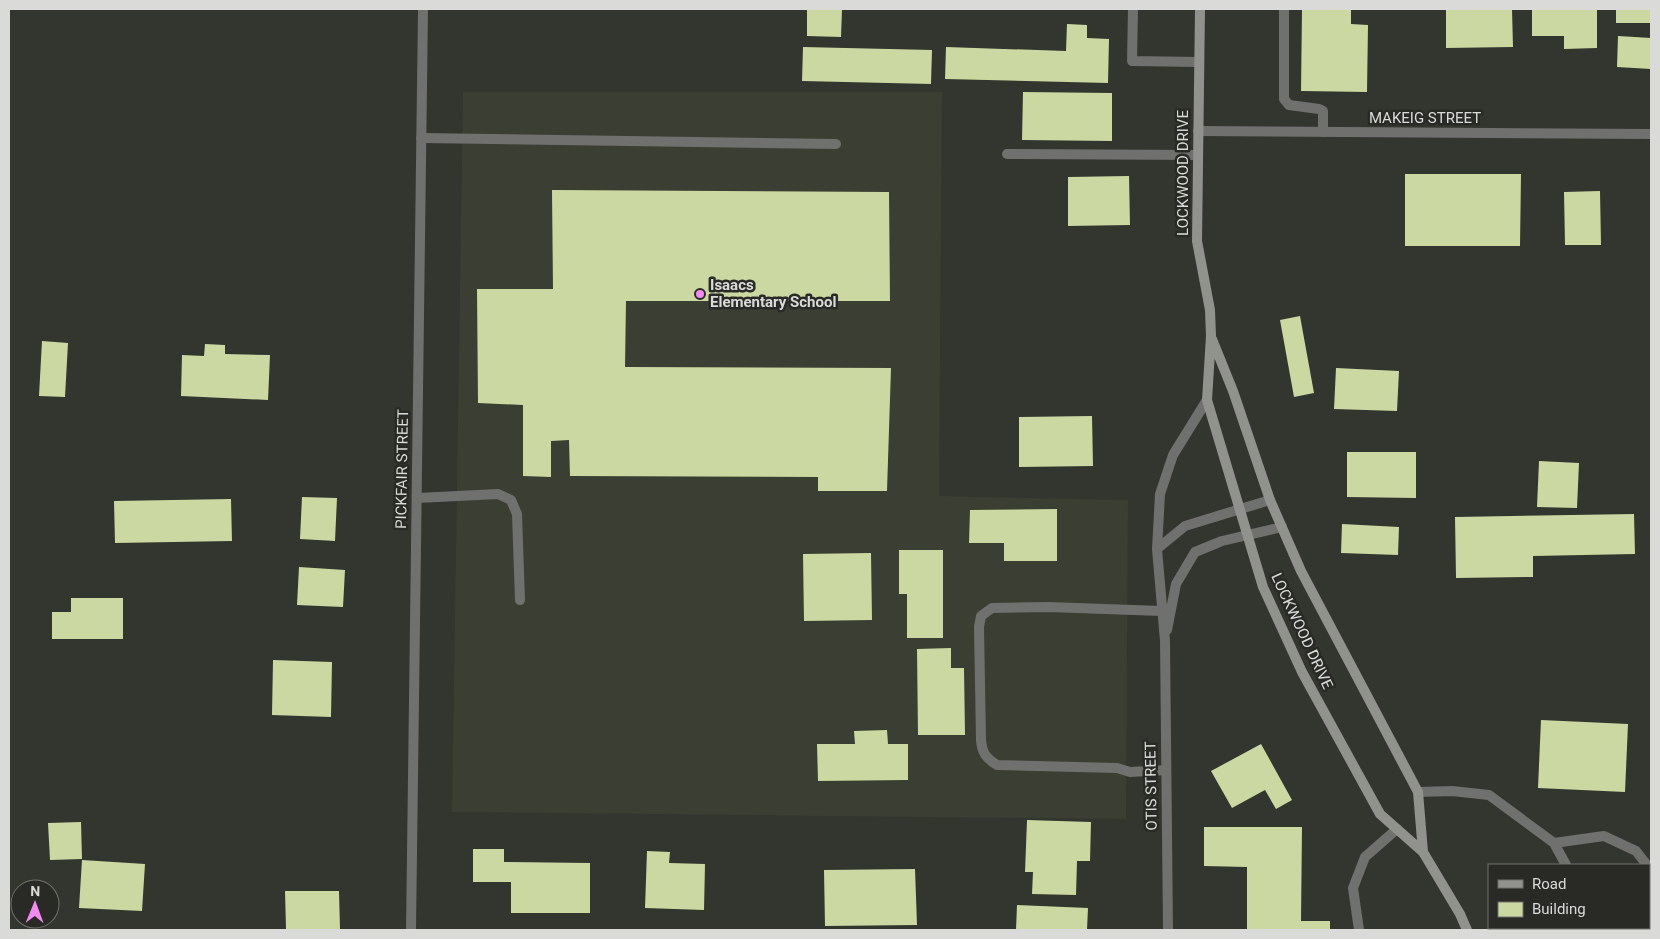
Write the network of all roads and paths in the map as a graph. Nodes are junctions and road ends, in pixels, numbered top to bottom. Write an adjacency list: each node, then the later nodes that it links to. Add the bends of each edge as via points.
1 (423, 9): 9 (street, PICKFAIR STREET)
2 (1133, 9): 5 (street, via 1132,61)
3 (1200, 9): 5 (main road, LOCKWOOD DRIVE)
4 (1284, 9): 7 (street, via 1284,99 1289,105 1323,111)
5 (1199, 62): 6 (main road, LOCKWOOD DRIVE)
6 (1198, 131): 7 (street, MAKEIG STREET); 12 (main road, LOCKWOOD DRIVE)
7 (1323, 132): 8 (street, MAKEIG STREET)
8 (1651, 134)
9 (422, 138): 10 (street); 15 (street, PICKFAIR STREET)
10 (836, 144)
11 (1007, 154): 12 (street)
12 (1198, 155): 13 (main road, LOCKWOOD DRIVE, via 1197,241 1210,310)
13 (1211, 336): 14 (main road, LOCKWOOD DRIVE); 16 (main road, LOCKWOOD DRIVE)
14 (1207, 400): 17 (main road, LOCKWOOD DRIVE); 20 (street, OTIS STREET, via 1173,455 1160,494)
15 (417, 498): 21 (street, via 498,494 511,500 517,514); 31 (street, PICKFAIR STREET)
16 (1270, 500): 17 (street); 18 (main road, LOCKWOOD DRIVE)
17 (1240, 510): 19 (main road, LOCKWOOD DRIVE); 20 (street, via 1185,526)
18 (1282, 527): 19 (street, OTIS STREET); 25 (main road, LOCKWOOD DRIVE, via 1301,571)
19 (1248, 535): 23 (street, OTIS STREET, via 1195,552 1176,584); 26 (main road, LOCKWOOD DRIVE, via 1263,587 1302,672 1380,814)
20 (1157, 550): 22 (street, OTIS STREET)
21 (520, 600)
22 (1162, 611): 23 (street, OTIS STREET); 24 (street, via 992,608 981,616 979,627 981,731 982,750 997,765 1117,768 1130,772)
23 (1165, 641): 24 (street, OTIS STREET)
24 (1166, 770): 32 (street, OTIS STREET)
25 (1418, 792): 27 (street, via 1489,795); 28 (main road, LOCKWOOD DRIVE)
26 (1397, 829): 28 (main road, LOCKWOOD DRIVE); 33 (street, via 1365,857 1353,888)
27 (1554, 844): 29 (street); 30 (street, via 1604,836 1636,851)
28 (1423, 852): 34 (main road, LOCKWOOD DRIVE)
29 (1565, 864)
30 (1646, 864)
31 (411, 930)
32 (1168, 930)
33 (1359, 930)
34 (1467, 930)

